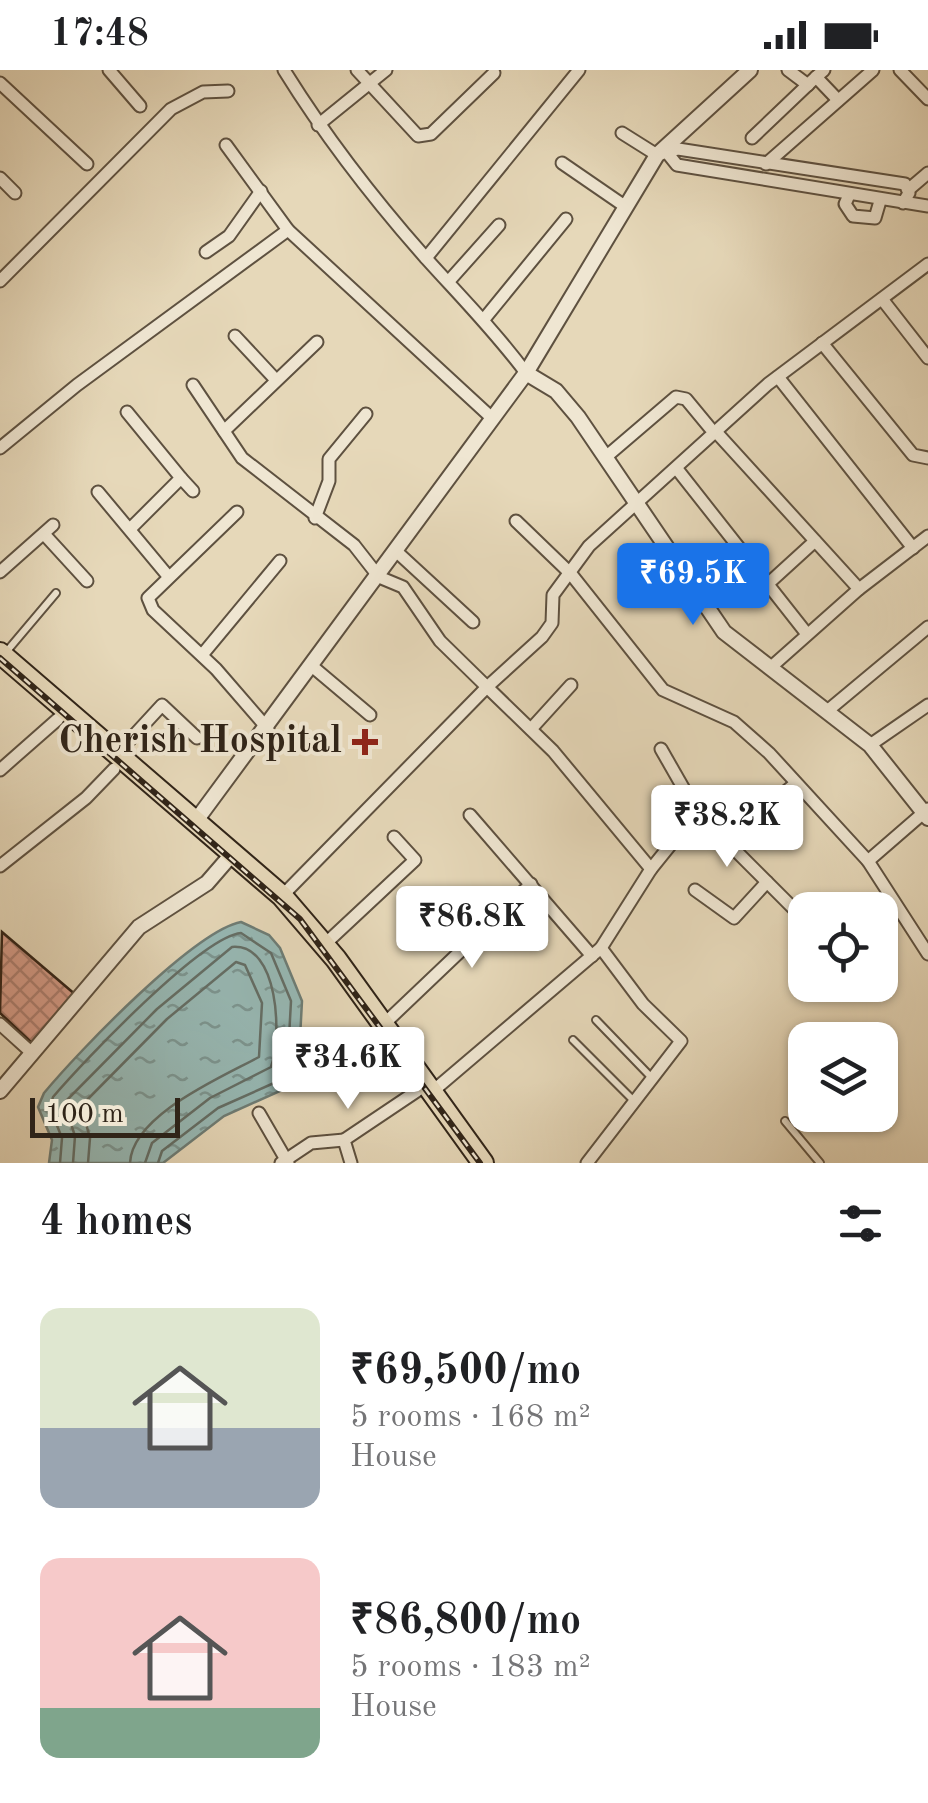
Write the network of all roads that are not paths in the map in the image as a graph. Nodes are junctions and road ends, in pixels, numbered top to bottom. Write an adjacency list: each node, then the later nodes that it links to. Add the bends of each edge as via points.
1 (109, 70): 17 (street)
2 (284, 70): 18 (street)
3 (358, 70): 13 (street)
4 (386, 70): 13 (street)
5 (750, 70): 22 (street)
6 (788, 70): 11 (street)
7 (873, 70): 16 (street)
8 (900, 70): 15 (street)
9 (576, 71): 42 (street)
10 (494, 73): 13 (street, via 425,136 412,134)
11 (816, 77): 16 (street); 20 (street)
12 (0, 82): 24 (street)
13 (369, 84): 18 (street)
14 (228, 91): 44 (street, via 203,92 171,109)
15 (928, 99)
16 (838, 100): 26 (street)
17 (140, 106)
18 (318, 125): 42 (street)
19 (622, 134): 22 (street)
20 (752, 138)
21 (226, 145): 30 (street)
22 (663, 155): 23 (street, via 678,149); 28 (street, via 677,166); 37 (street)
23 (737, 158): 26 (street); 28 (street)
24 (87, 164)
25 (562, 164): 37 (street)
26 (766, 164): 31 (street, via 905,184)
27 (928, 173): 31 (street)
28 (736, 176): 33 (street)
29 (0, 178): 32 (street)
30 (261, 190): 40 (street); 41 (street, via 229,236)
31 (908, 190): 35 (street)
32 (16, 192)
33 (848, 195): 34 (street); 34 (street, via 845,204 853,216 876,218)
34 (880, 200): 35 (street)
35 (904, 203): 36 (street)
36 (928, 206)
37 (626, 208): 52 (street)
38 (566, 218): 47 (street)
39 (499, 225): 45 (street)
40 (288, 230): 58 (street); 61 (street)
41 (206, 252)
42 (426, 258): 45 (street)
43 (928, 264): 46 (street)
44 (0, 281)
45 (449, 281): 47 (street)
46 (882, 299): 50 (street); 51 (street)
47 (485, 318): 52 (street)
48 (236, 336): 54 (street)
49 (317, 342): 54 (street)
50 (822, 344): 53 (street); 63 (street, via 913,455)
51 (928, 358)
52 (526, 373): 58 (street); 62 (street, via 556,391)
53 (778, 377): 60 (street); 75 (street)
54 (276, 380): 59 (street)
55 (193, 386): 59 (street)
56 (127, 412): 65 (street)
57 (366, 414): 70 (street, via 330,458)
58 (493, 419): 76 (street)
59 (224, 431): 70 (street, via 242,458)
60 (714, 431): 62 (street, via 686,399 676,398); 64 (street); 74 (street)
61 (0, 448)
62 (606, 456): 68 (street)
63 (928, 458)
64 (677, 469): 68 (street); 83 (street)
65 (181, 478): 66 (street); 72 (street)
66 (193, 491)
67 (98, 492): 72 (street)
68 (637, 503): 79 (street, via 589,546); 92 (street, via 715,621)
69 (236, 512): 80 (street)
70 (315, 518): 81 (street, via 354,545)
71 (516, 521): 79 (street)
72 (130, 529): 80 (street)
73 (928, 536): 75 (street)
74 (815, 541): 83 (street); 84 (street)
75 (913, 548): 84 (street)
76 (397, 552): 81 (street); 86 (street)
77 (280, 561): 89 (street)
78 (0, 572): 82 (street, via 48,530)
79 (570, 574): 94 (street, via 553,594 552,623 542,637); 106 (street, via 663,690 734,722)
80 (168, 576): 89 (street, via 150,592 149,605)
81 (379, 577): 91 (street); 94 (street, via 403,587 440,642)
82 (87, 581)
83 (770, 582): 88 (street)
84 (859, 589): 88 (street)
85 (56, 594): 90 (lane)
86 (473, 622)
87 (928, 627): 96 (street)
88 (807, 634): 92 (street)
89 (202, 655): 99 (street)
90 (1, 658): 98 (highway); 104 (highway)
91 (313, 667): 97 (street); 99 (street)
92 (770, 668): 96 (street)
93 (571, 685): 100 (street)
94 (487, 687): 100 (street); 120 (street)
95 (926, 711): 102 (street)
96 (826, 712): 102 (street)
97 (370, 716)
98 (58, 719): 104 (highway); 105 (street)
99 (268, 729): 110 (street)
100 (531, 729): 116 (street)
101 (198, 738): 104 (street, via 162,705)
102 (870, 746): 108 (street)
103 (662, 749): 107 (street)
104 (106, 754): 110 (highway); 113 (highway); 115 (street)
105 (0, 770)
106 (795, 784): 112 (street); 114 (street)
107 (698, 812): 112 (street); 116 (street)
108 (926, 813): 114 (street)
109 (470, 815): 118 (street)
110 (195, 822): 113 (highway)
111 (394, 837): 122 (street, via 416,860)
112 (727, 839): 117 (street)
113 (229, 858): 120 (highway); 129 (street, via 207,883 139,927); 132 (highway, via 297,928)
114 (868, 860): 124 (street)
115 (0, 866)
116 (651, 869): 123 (street)
117 (767, 882): 119 (street, via 734,918); 121 (street)
118 (531, 884): 123 (street); 127 (street)
119 (695, 890)
120 (282, 896): 122 (highway)
121 (788, 903)
122 (324, 945): 127 (highway)
123 (597, 952): 130 (street, via 681,1041); 132 (street)
124 (928, 954)
125 (596, 1020): 130 (lane)
126 (0, 1024): 129 (street)
127 (384, 1024): 132 (highway)
128 (573, 1040): 133 (lane)
129 (32, 1052): 131 (street)
130 (652, 1077): 133 (street)
131 (0, 1091)
132 (425, 1091): 136 (street); 139 (highway); 140 (highway)
133 (634, 1102): 141 (street)
134 (259, 1112): 137 (street)
135 (785, 1121): 142 (lane)
136 (344, 1140): 137 (street, via 311,1143); 138 (street)
137 (285, 1162)
138 (351, 1163)
139 (469, 1163)
140 (483, 1163)
141 (587, 1163)
142 (820, 1163)

